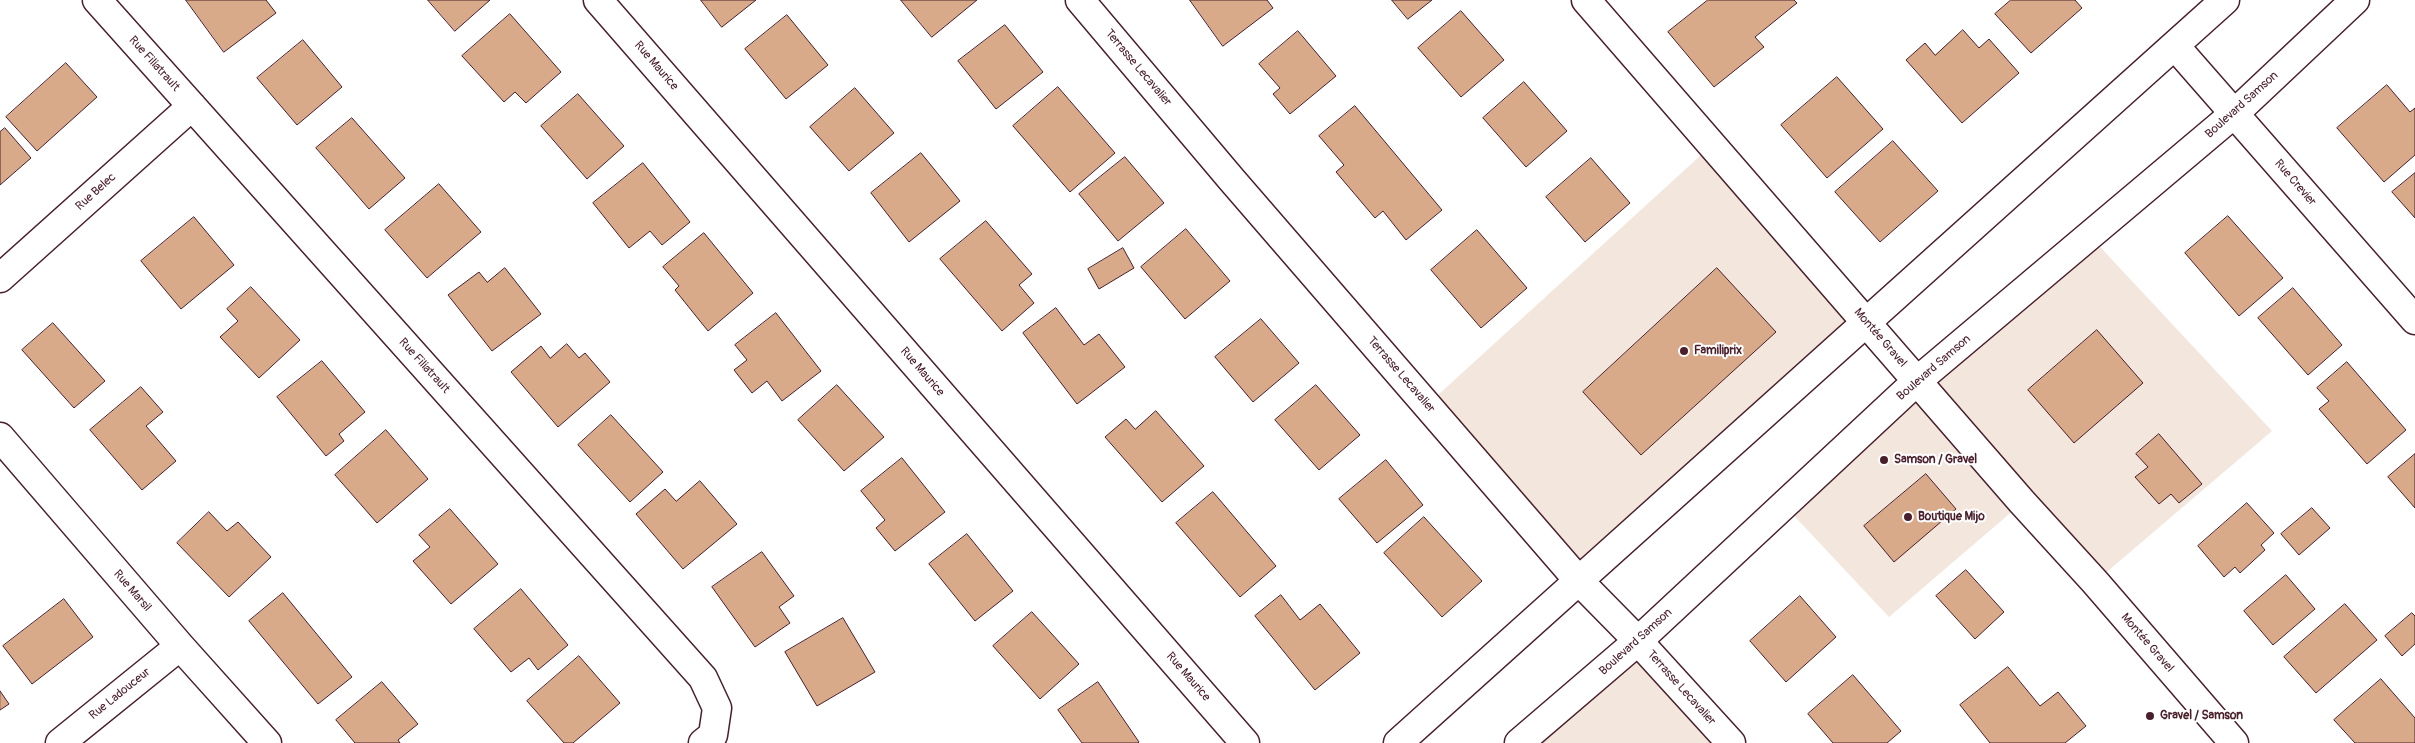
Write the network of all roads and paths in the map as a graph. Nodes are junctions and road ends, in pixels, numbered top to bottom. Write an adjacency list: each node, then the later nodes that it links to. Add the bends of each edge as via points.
1 (97, 0): 8 (street, Rue Filiatrault)
2 (598, 0): 21 (street, Rue Maurice)
3 (1080, 0): 15 (street, Terrasse Lecavalier)
4 (1586, 0): 12 (street, Montée Gravel)
5 (2225, 0): 7 (street)
6 (2355, 0): 9 (street, Boulevard Samson)
7 (2175, 46): 9 (street, Rue Crevier); 12 (street)
8 (192, 106): 10 (street, Rue Belec); 20 (street, Rue Filiatrault, via 703,678 717,708 713,735)
9 (2234, 113): 11 (street, Rue Crevier); 13 (street, Boulevard Samson)
10 (0, 278)
11 (2415, 320)
12 (1866, 322): 13 (street, Montée Gravel); 15 (street)
13 (1917, 381): 16 (street, Boulevard Samson); 25 (street, Montée Gravel)
14 (0, 437): 17 (street, Rue Marsil)
15 (1579, 581): 16 (street, Terrasse Lecavalier); 22 (street)
16 (1638, 641): 23 (street, Boulevard Samson); 24 (street, Terrasse Lecavalier)
17 (180, 646): 18 (street, Rue Ladouceur); 19 (street, Rue Marsil)
18 (60, 743)
19 (267, 743)
20 (703, 743)
21 (1245, 743)
22 (1398, 743)
23 (1520, 743)
24 (1731, 743)
25 (2234, 743)

